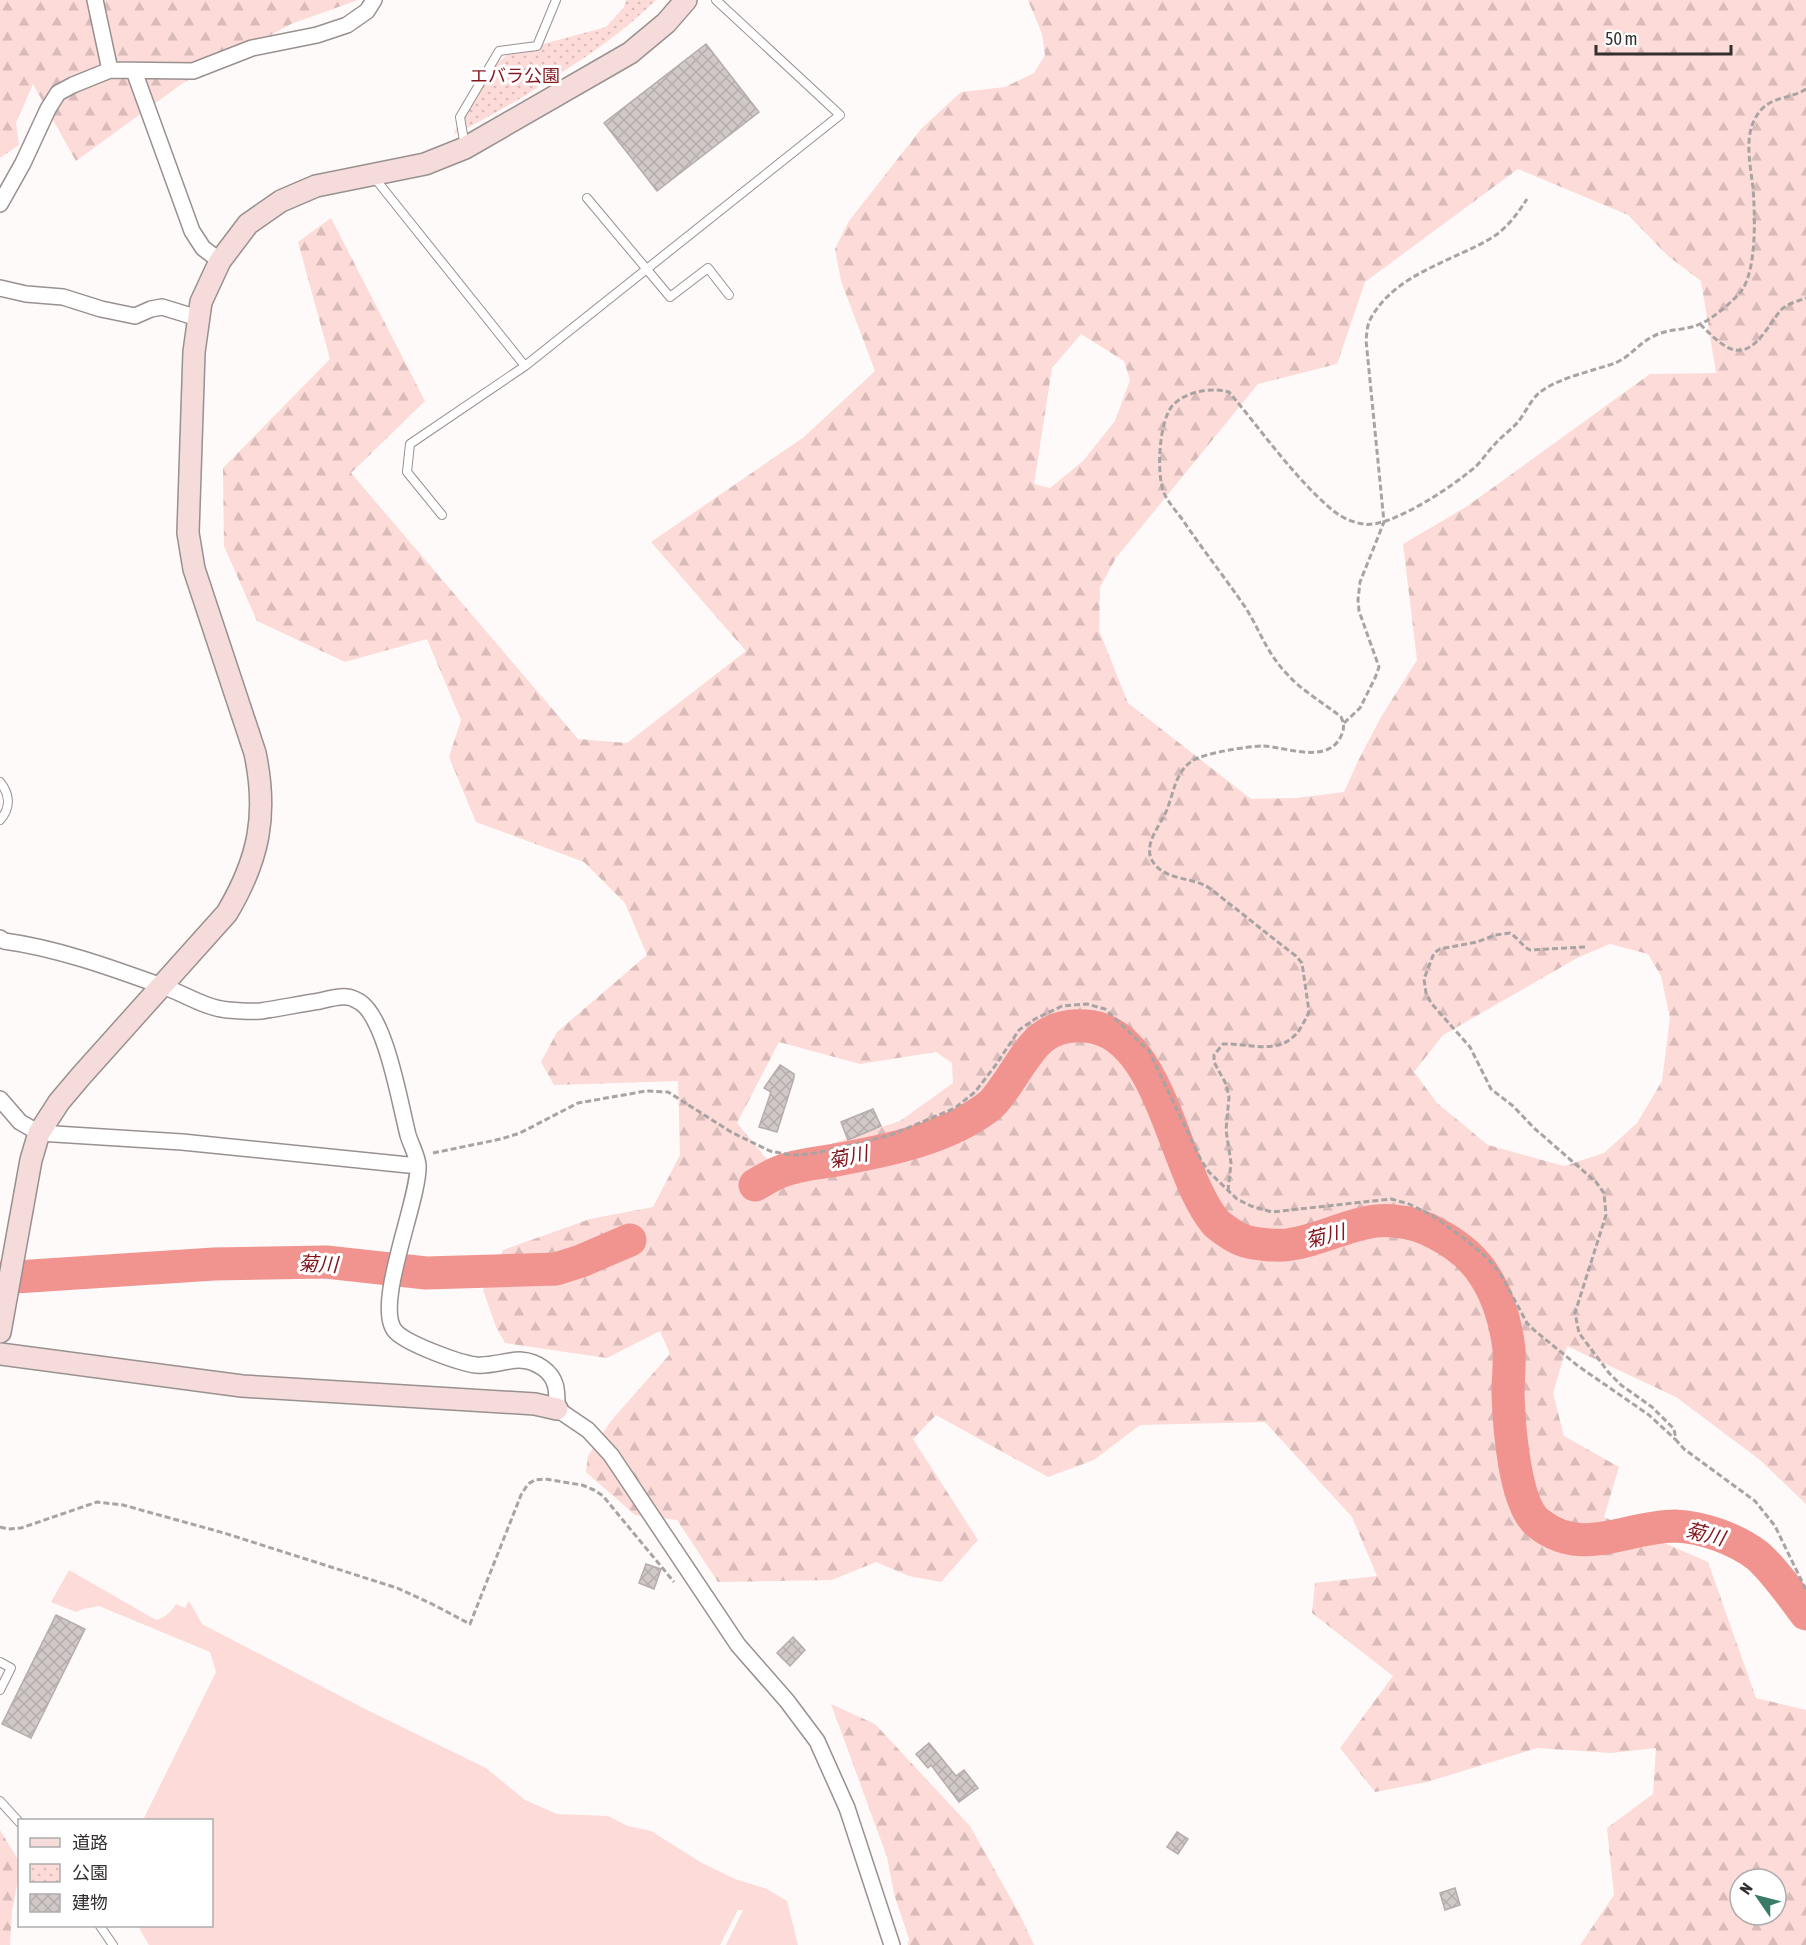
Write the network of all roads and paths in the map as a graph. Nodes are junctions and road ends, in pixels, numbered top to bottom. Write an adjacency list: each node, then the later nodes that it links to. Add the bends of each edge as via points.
1 (95, 0): 6 (street)
2 (374, 0): 7 (street, via 367,11 347,25 317,35 252,48 193,71)
3 (556, 0): 9 (lane, via 537,46 499,51 460,117)
4 (686, 0): 9 (street, via 630,53)
5 (716, 0): 15 (lane, via 840,115)
6 (110, 70): 7 (street); 13 (street, via 58,93)
7 (134, 70): 14 (street, via 192,231 203,248)
8 (1806, 89): 20 (path, via 1766,105 1754,119 1749,136 1754,204 1752,261 1747,280 1737,296)
9 (465, 148): 10 (street, via 425,164)
10 (372, 175): 14 (street, via 316,186 281,201 248,224); 21 (lane)
11 (587, 198): 15 (lane)
12 (1527, 199): 23 (path, via 1494,236 1413,277 1387,298 1370,319 1366,340)
13 (0, 204)
14 (220, 261): 19 (street)
15 (647, 269): 17 (lane, via 670,297 708,268); 21 (lane)
16 (0, 288): 19 (street, via 63,297 135,316 162,307)
17 (729, 295)
18 (1806, 298): 20 (path, via 1787,306 1758,342 1744,349 1725,346)
19 (198, 318): 29 (street, via 188,533 194,569 255,753 260,819 252,865 232,905)
20 (1700, 324): 23 (path, via 1659,334 1628,357 1539,393 1517,423 1474,468 1443,491)
21 (525, 366): 22 (lane, via 410,444 407,472)
22 (442, 515)
23 (1384, 522): 24 (path, via 1360,582 1358,600 1379,667 1360,708); 24 (path, via 1348,520 1331,509 1229,392 1203,391 1180,398 1169,409 1161,439 1164,492 1243,603 1274,659)
24 (1344, 723): 33 (path, via 1339,741 1329,749 1314,752 1263,746 1192,761 1180,772 1171,803 1150,845 1153,862 1163,871 1209,888 1302,963 1309,1011 1295,1036 1272,1048 1223,1044 1214,1055 1229,1097 1226,1130 1231,1163)
25 (0, 782): 26 (lane, via 8,795 8,807)
26 (0, 820)
27 (0, 938): 29 (street)
28 (1585, 947): 37 (path, via 1530,950 1510,933 1440,950 1434,953 1424,979 1426,993 1470,1047 1491,1089 1604,1193 1606,1215 1575,1313 1580,1333 1609,1373 1674,1429)
29 (162, 986): 31 (street, via 59,1102); 32 (street, via 225,1010 258,1011 345,996 359,1001 370,1011 386,1046)
30 (0, 1099): 31 (street, via 20,1122)
31 (39, 1133): 32 (street); 34 (street)
32 (417, 1161): 33 (path, via 501,1139 578,1103 646,1091 668,1092 721,1127 770,1151 791,1155 835,1149 891,1135 955,1108 975,1092 1019,1030 1062,1006 1087,1004 1105,1009 1149,1051 1201,1160); 36 (street, via 414,1193 392,1280 390,1321 395,1331 462,1362 479,1365 533,1361 554,1379)
33 (1227, 1191): 37 (path, via 1244,1203 1272,1212 1390,1199 1433,1216 1484,1255 1500,1273 1527,1323 1550,1345 1649,1415)
34 (2, 1322)
35 (0, 1354): 36 (street, via 242,1386 535,1404)
36 (557, 1409): 47 (street, via 588,1430 611,1455 738,1646 817,1741 847,1808)
37 (1676, 1440): 40 (path, via 1755,1501 1775,1526)
38 (0, 1527): 39 (path, via 21,1528 97,1502 123,1506 224,1533 397,1588 470,1624 521,1495 528,1484 545,1479 582,1485 603,1496)
39 (675, 1583)
40 (1806, 1590)
41 (0, 1662): 42 (lane, via 11,1668)
42 (0, 1690)
43 (0, 1800): 44 (lane)
44 (18, 1820)
45 (101, 1927): 46 (lane)
46 (113, 1945)
47 (892, 1945)

